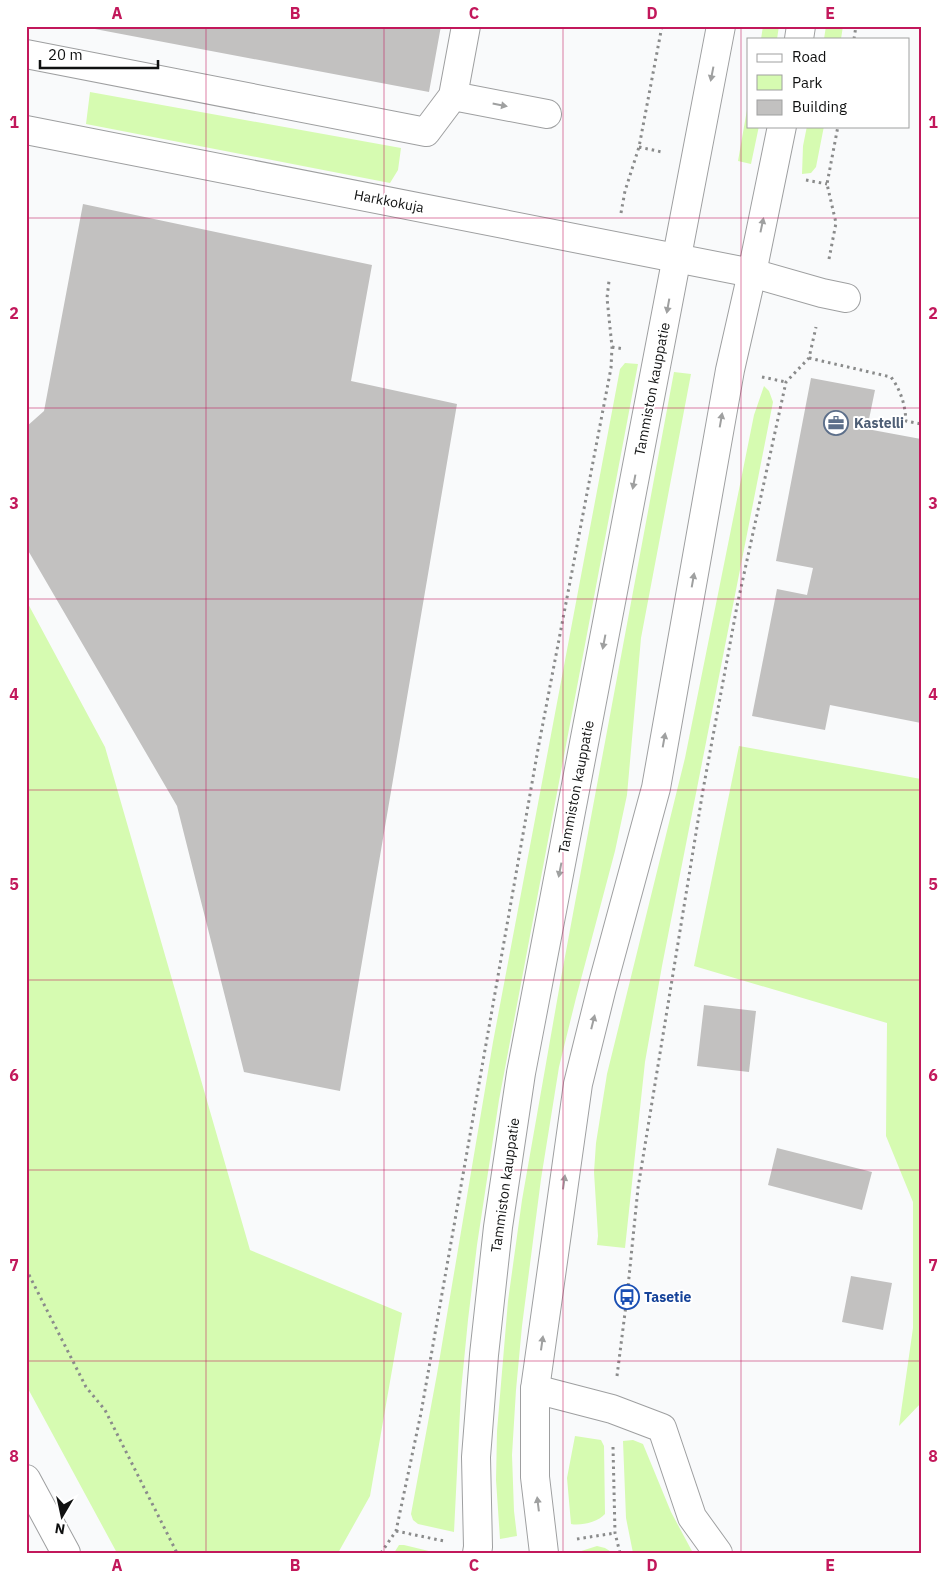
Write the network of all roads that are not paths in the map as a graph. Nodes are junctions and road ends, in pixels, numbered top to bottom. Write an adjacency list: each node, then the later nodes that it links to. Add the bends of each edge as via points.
1 (466, 26): 4 (main road)
2 (721, 26): 8 (main road, Tammiston kauppatie, one-way to 8)
3 (26, 54): 4 (main road, via 426,132)
4 (454, 96): 5 (main road, one-way to 5)
5 (548, 114)
6 (782, 128): 9 (main road, one-way to 6)
7 (26, 130): 8 (main road, Harkkokuja)
8 (676, 258): 9 (main road, Harkkokuja); 14 (main road, Tammiston kauppatie, one-way to 14, via 520,1083 498,1227 484,1355 476,1457)
9 (752, 273): 10 (main road, Harkkokuja); 11 (main road, one-way to 9, via 578,1084 656,788 730,370)
10 (834, 296)
11 (535, 1389): 15 (main road, one-way to 11, via 535,1477); 16 (main road, via 612,1409 662,1428 692,1517)
12 (26, 1479): 13 (main road)
13 (66, 1553)
14 (477, 1553)
15 (544, 1553)
16 (718, 1553)

